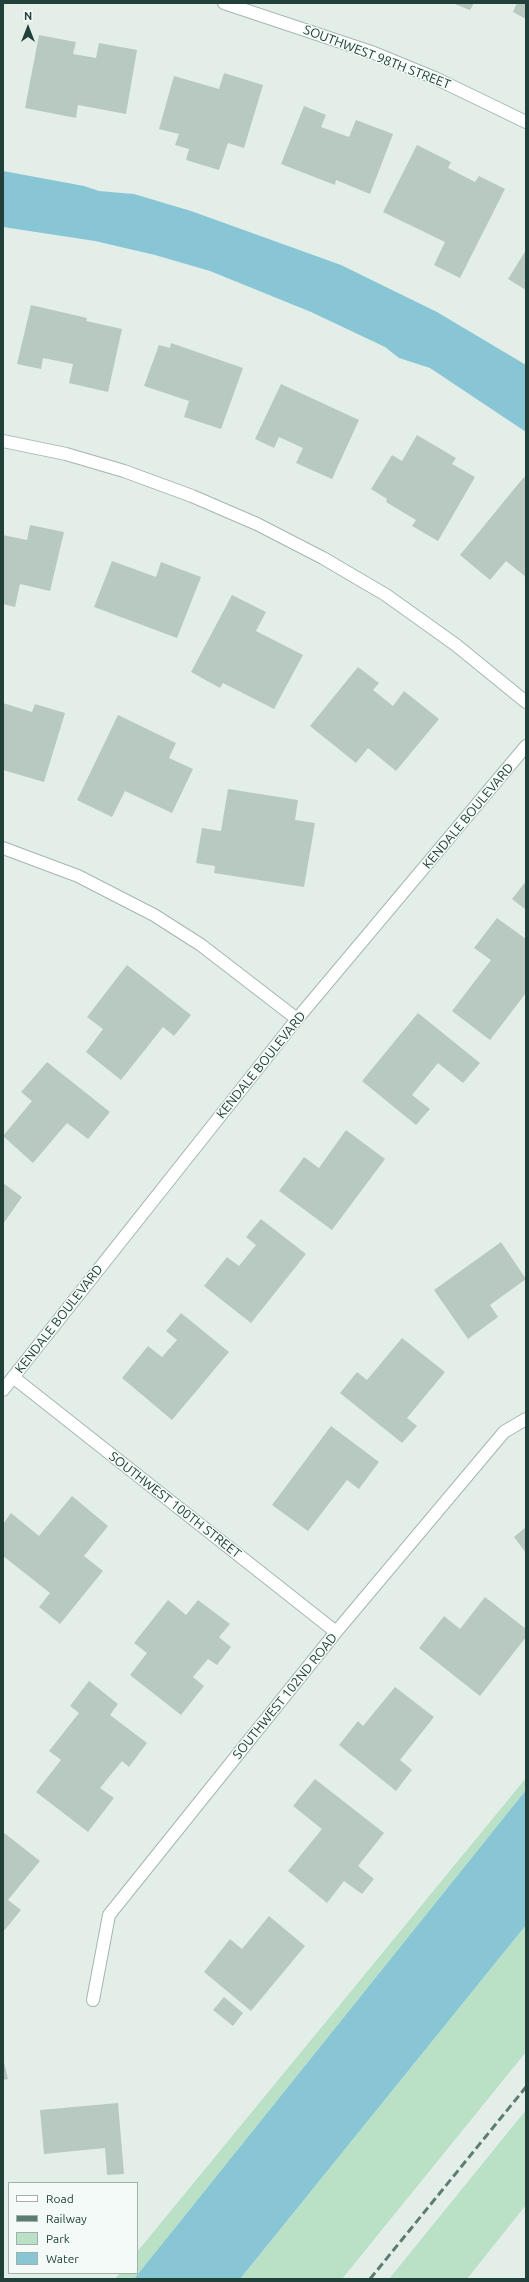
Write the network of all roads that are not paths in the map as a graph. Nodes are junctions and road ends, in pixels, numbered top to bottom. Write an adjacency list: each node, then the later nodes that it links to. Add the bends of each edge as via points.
1 (224, 3): 2 (street, SOUTHWEST 98TH STREET, via 374,53 436,78)
2 (526, 122)
3 (3, 441): 4 (street, via 66,454 124,471 257,524 323,558 386,595 456,645)
4 (526, 702)
5 (526, 746): 7 (street, KENDALE BOULEVARD)
6 (3, 848): 7 (street, via 78,876 154,915 201,945)
7 (297, 1019): 8 (street, KENDALE BOULEVARD)
8 (13, 1377): 9 (street, KENDALE BOULEVARD); 11 (street, SOUTHWEST 100TH STREET)
9 (3, 1390)
10 (526, 1419): 11 (street, SOUTHWEST 102ND ROAD, via 504,1432)
11 (336, 1632): 12 (street, SOUTHWEST 102ND ROAD, via 109,1915)
12 (93, 2000)

